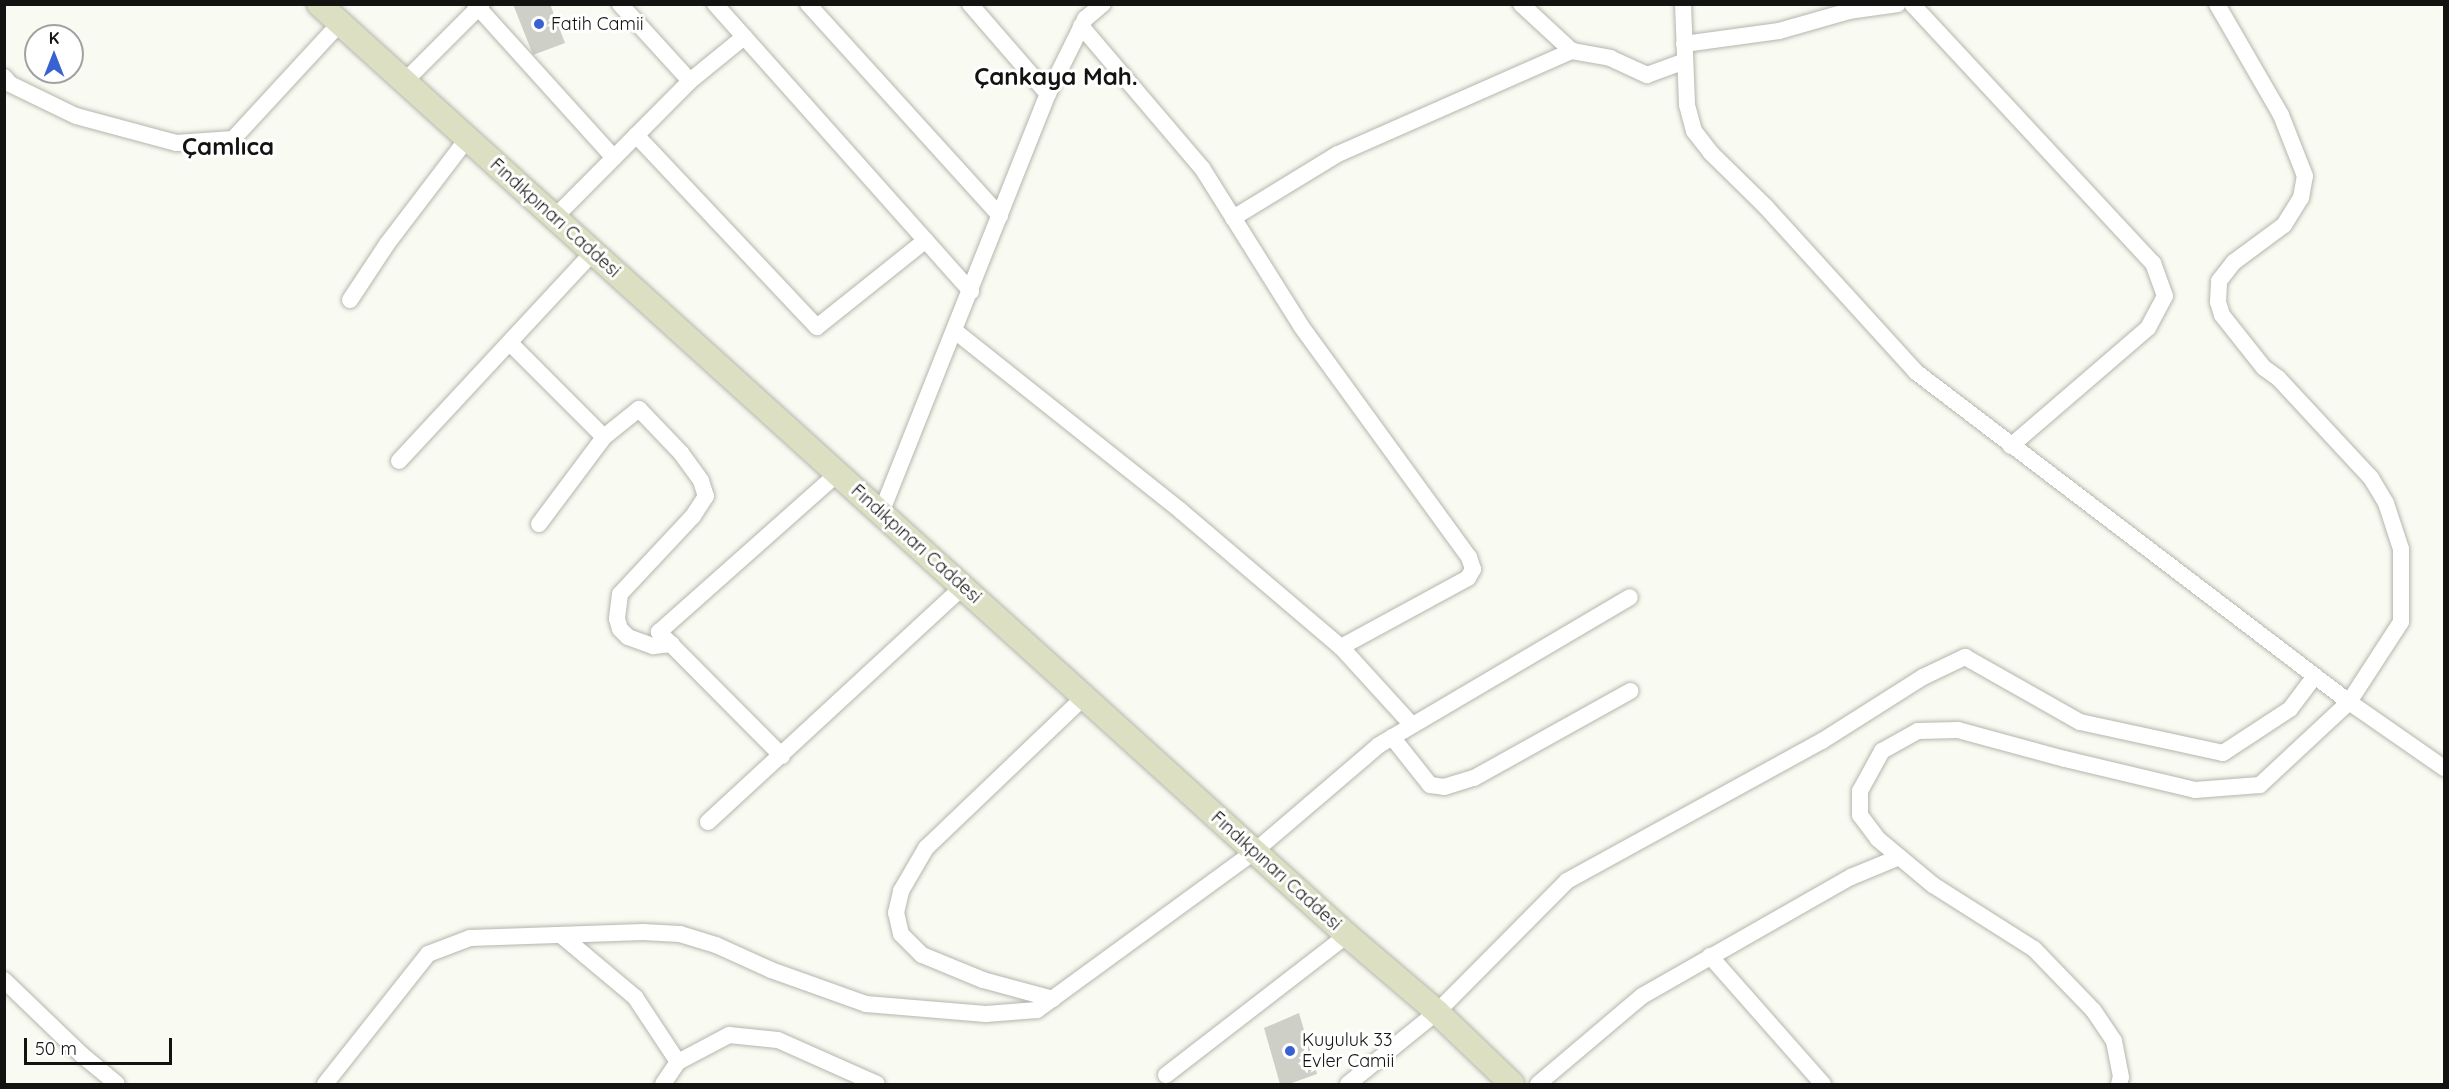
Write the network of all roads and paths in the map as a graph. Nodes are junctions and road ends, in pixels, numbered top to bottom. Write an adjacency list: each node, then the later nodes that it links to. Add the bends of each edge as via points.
1 (319, 4): 13 (main road, Fındıkpınarı Caddesi)
2 (620, 4): 19 (street)
3 (715, 4): 15 (street)
4 (808, 4): 25 (street)
5 (970, 4): 21 (street)
6 (1103, 4): 14 (street)
7 (1521, 4): 16 (street)
8 (1683, 4): 17 (street)
9 (1898, 4): 17 (street, via 1850,11)
10 (1912, 4): 35 (street, via 2153,262 2165,297 2148,328)
11 (2217, 4): 47 (street, via 2281,115 2305,176 2301,198 2284,225 2234,262 2220,281 2218,302 2222,315 2264,368 2278,378 2371,478 2386,503 2400,549 2400,622)
12 (478, 6): 20 (street); 24 (street)
13 (339, 24): 18 (street, via 233,140 176,143 76,116 10,84); 20 (main road, Fındıkpınarı Caddesi)
14 (1081, 26): 21 (street); 27 (street, via 1202,168)
15 (744, 38): 19 (street); 28 (street)
16 (1572, 51): 17 (street, via 1610,58 1647,75); 27 (street, via 1338,154)
17 (1685, 52): 35 (street, via 1689,114 1694,131 1711,153 1766,207 1916,372)
18 (4, 77)
19 (690, 81): 22 (street)
20 (404, 82): 23 (main road, Fındıkpınarı Caddesi)
21 (1048, 94): 25 (street)
22 (636, 135): 24 (street); 28 (street, via 817,327)
23 (467, 140): 26 (main road, Fındıkpınarı Caddesi); 31 (street, via 387,244)
24 (614, 158): 26 (street)
25 (1000, 216): 30 (street)
26 (555, 217): 29 (main road, Fındıkpınarı Caddesi)
27 (1233, 218): 43 (street, via 1301,326 1469,557 1473,569 1468,578)
28 (926, 240): 30 (street)
29 (593, 252): 33 (street); 37 (main road, Fındıkpınarı Caddesi)
30 (971, 291): 32 (street)
31 (350, 300)
32 (955, 332): 38 (street); 43 (street, via 1181,511)
33 (510, 343): 34 (street); 36 (street)
34 (604, 437): 39 (street); 42 (street, via 639,409 681,453 701,481 706,496 693,516 620,594 617,619 628,637 653,646)
35 (2011, 446): 44 (street)
36 (399, 461)
37 (837, 474): 38 (main road, Fındıkpınarı Caddesi); 42 (street, via 659,632)
38 (881, 513): 40 (main road, Fındıkpınarı Caddesi)
39 (539, 524)
40 (964, 586): 46 (main road, Fındıkpınarı Caddesi); 50 (street)
41 (1630, 597): 48 (street)
42 (672, 644): 50 (street)
43 (1341, 647): 48 (street)
44 (2315, 676): 47 (street); 60 (street, via 2290,709 2223,753 2080,722 1965,657 1923,677 1822,741 1567,881)
45 (1630, 691): 49 (street, via 1474,778 1444,787 1430,785)
46 (1084, 697): 53 (main road, Fındıkpınarı Caddesi); 59 (street, via 926,848 900,891 896,913 900,934 922,955 982,980)
47 (2349, 702): 51 (street); 54 (street, via 2260,785 2195,790 1958,730 1918,731 1882,752 1860,791 1860,815 1878,839)
48 (1412, 725): 49 (street)
49 (1392, 737): 53 (street)
50 (782, 756): 52 (street)
51 (2445, 768)
52 (708, 822)
53 (1255, 851): 56 (main road, Fındıkpınarı Caddesi); 59 (street)
54 (1899, 857): 57 (street, via 1851,877); 71 (street, via 1933,885 2034,949 2049,964 2093,1010 2114,1041)
55 (561, 935): 59 (street, via 680,934 866,1004 986,1014 1037,1010); 61 (street, via 634,997); 64 (street, via 470,938 428,954)
56 (1347, 935): 60 (main road, Fındıkpınarı Caddesi); 62 (street)
57 (1710, 956): 69 (street, via 1642,996); 70 (street)
58 (4, 980): 63 (street)
59 (1053, 999)
60 (1437, 1012): 67 (street); 68 (main road, Fındıkpınarı Caddesi)
61 (678, 1062): 65 (street); 66 (street, via 729,1035 753,1036 778,1040)
62 (1166, 1075)
63 (117, 1084)
64 (325, 1084)
65 (663, 1084)
66 (877, 1084)
67 (1348, 1084)
68 (1512, 1084)
69 (1538, 1084)
70 (1823, 1084)
71 (2119, 1084)

